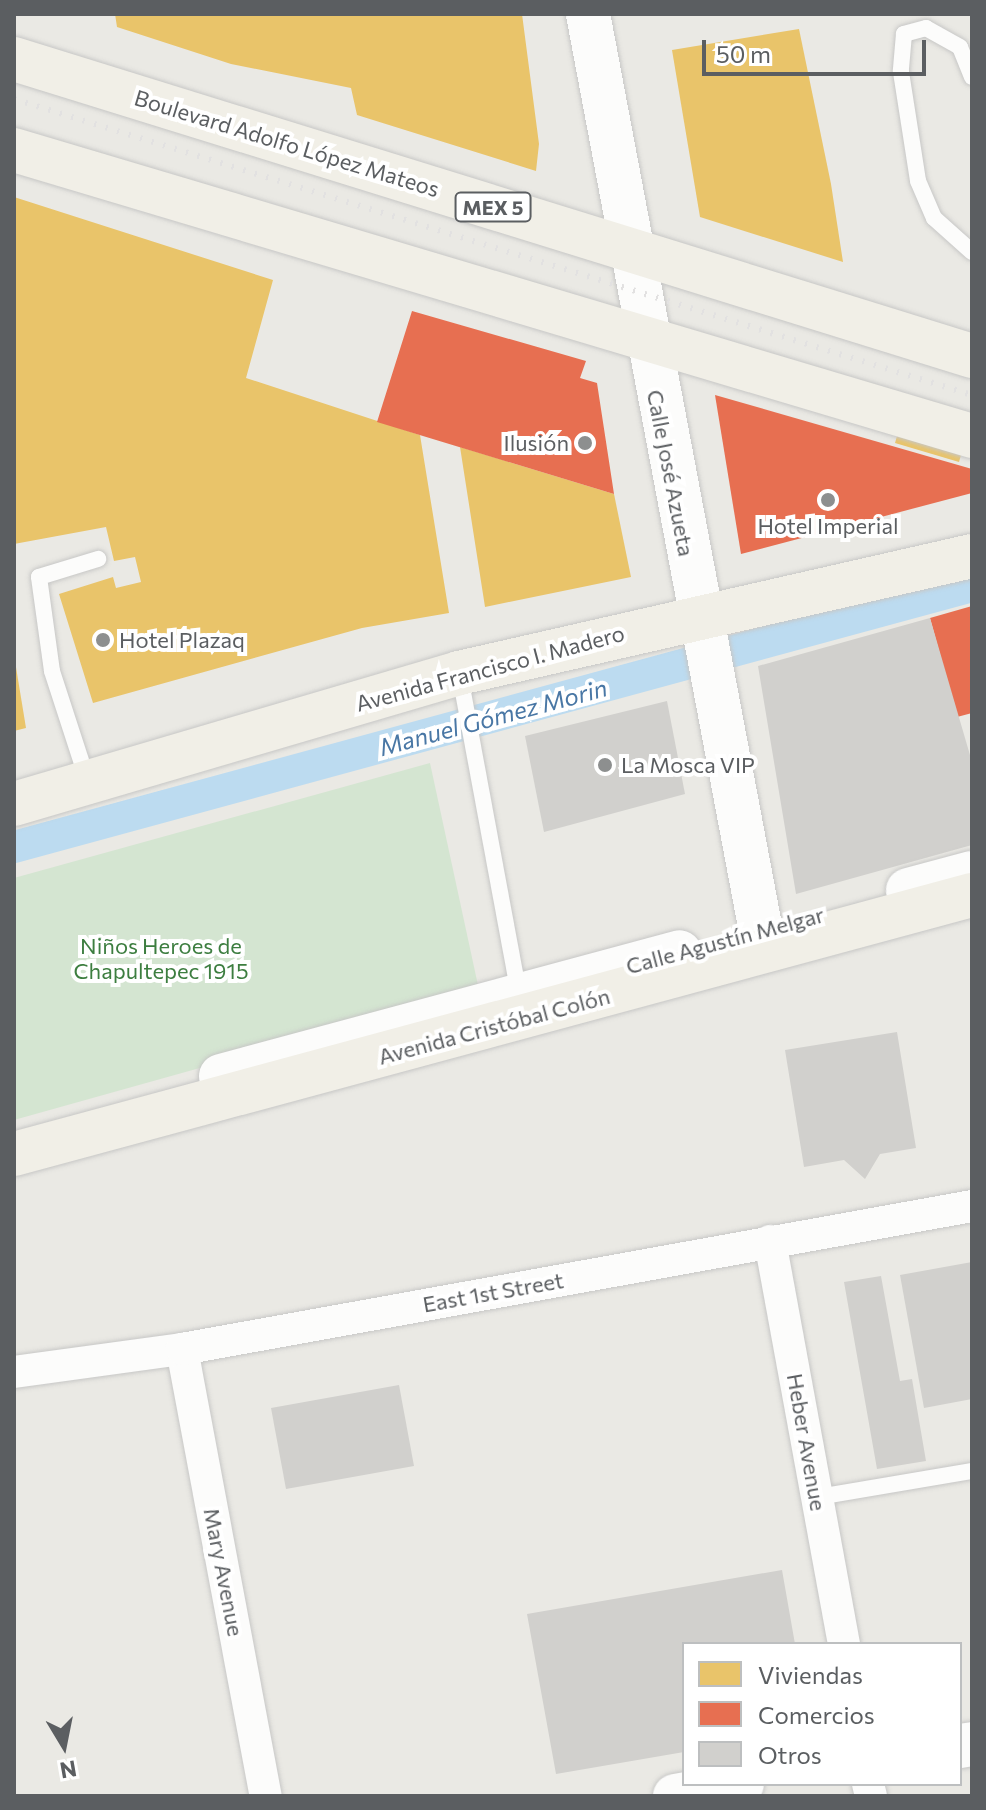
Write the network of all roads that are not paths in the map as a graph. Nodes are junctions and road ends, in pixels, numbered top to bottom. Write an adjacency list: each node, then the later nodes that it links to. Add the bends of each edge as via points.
1 (588, 14): 5 (main road, Calle José Azueta)
2 (14, 59): 5 (main road, Boulevard Adolfo López Mateos / MEX 5)
3 (972, 77): 6 (lane, via 966,54 952,41 926,28 904,34 901,72 918,181 934,218)
4 (14, 150): 7 (main road)
5 (628, 248): 7 (main road, Calle José Azueta); 8 (main road, Boulevard Adolfo López Mateos / MEX 5)
6 (972, 252)
7 (644, 336): 9 (main road); 12 (main road, Calle José Azueta)
8 (972, 356)
9 (972, 436)
10 (972, 556): 12 (main road, Avenida Francisco I. Madero)
11 (98, 559): 14 (lane, via 39,577 52,671)
12 (699, 615): 13 (main road, Avenida Francisco I. Madero); 18 (main road, Calle José Azueta)
13 (459, 673): 14 (main road, Avenida Francisco I. Madero); 19 (lane)
14 (88, 782): 15 (main road, Avenida Francisco I. Madero)
15 (14, 804)
16 (972, 873): 18 (main road, Calle Agustín Melgar)
17 (972, 895): 21 (main road, Avenida Cristóbal Colón)
18 (761, 931): 19 (main road, Calle Agustín Melgar)
19 (519, 993): 20 (main road, Calle Agustín Melgar)
20 (14, 1131)
21 (14, 1154)
22 (972, 1206): 23 (street, East 1st Street)
23 (770, 1241): 24 (street, East 1st Street); 27 (street, Heber Avenue)
24 (182, 1349): 25 (street, East 1st Street); 30 (street, Mary Avenue)
25 (14, 1372)
26 (972, 1471): 27 (lane)
27 (818, 1497): 28 (street, Heber Avenue)
28 (844, 1642)
29 (731, 1786): 31 (main road)
30 (266, 1796)
31 (675, 1796)

